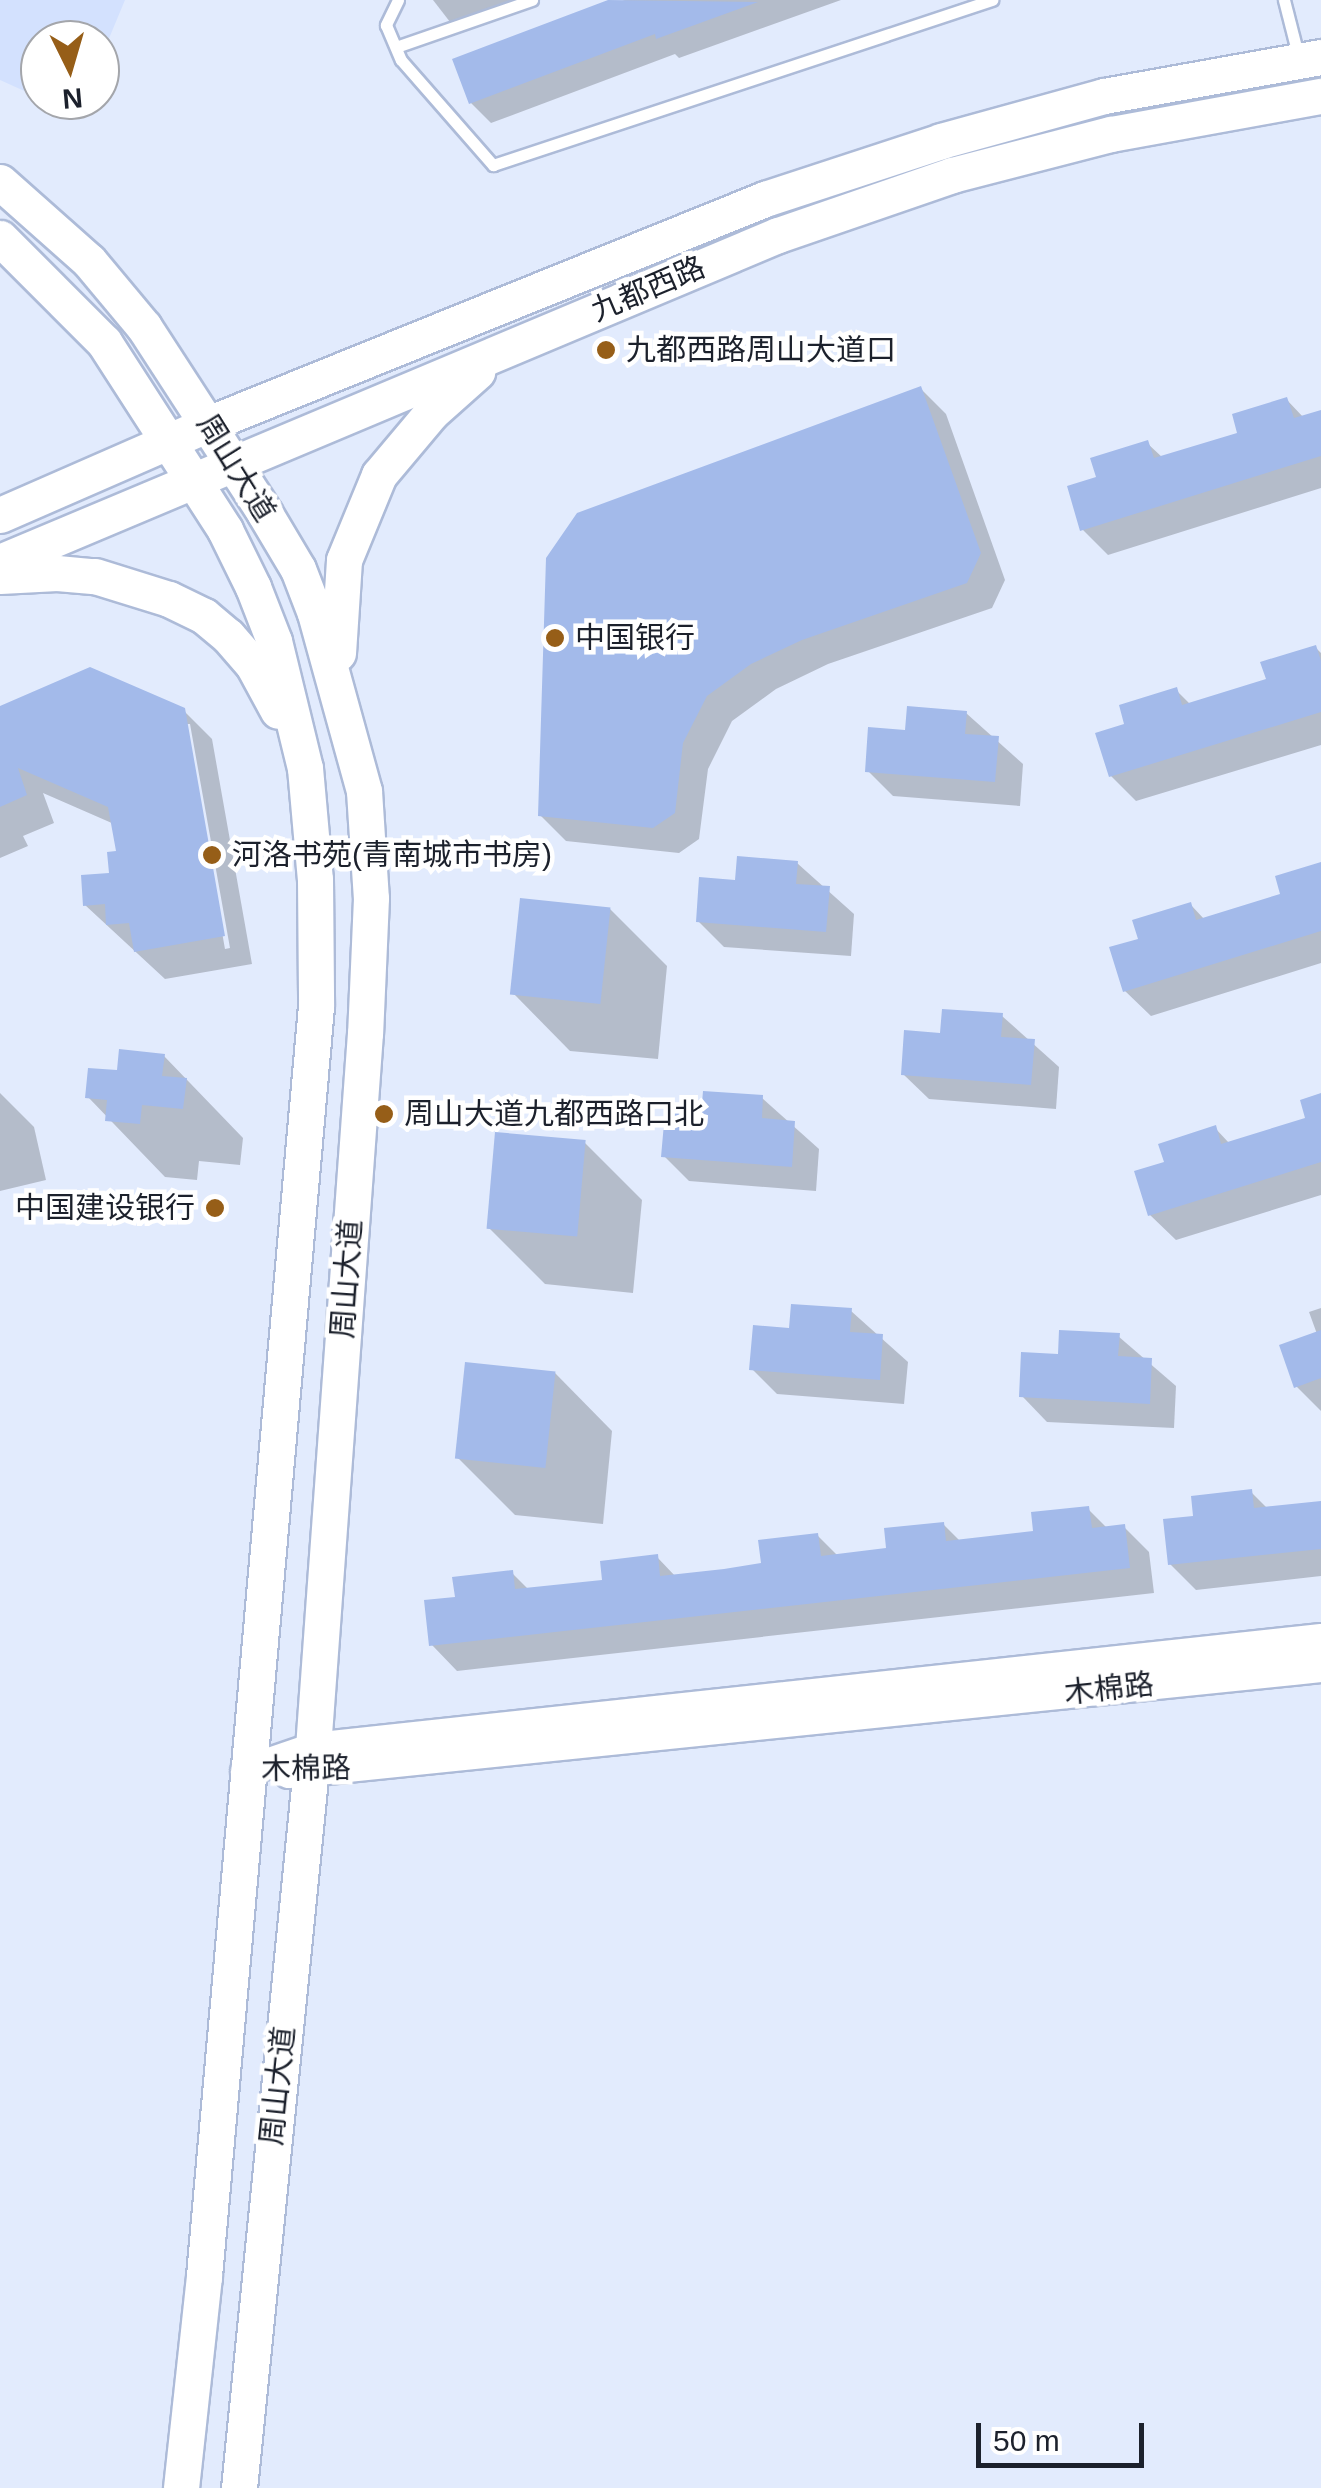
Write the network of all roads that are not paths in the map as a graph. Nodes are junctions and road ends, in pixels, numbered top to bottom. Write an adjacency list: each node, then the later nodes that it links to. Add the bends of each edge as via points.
1 (398, 0): 5 (lane, via 386,25)
2 (532, 0): 5 (lane)
3 (992, 0): 5 (lane, via 494,166)
4 (1284, 0): 6 (lane)
5 (396, 48)
6 (1310, 58): 11 (main road, 九都西路, via 1104,96 766,199)
7 (1321, 96): 10 (main road, 九都西路, via 1111,134 952,175 778,235)
8 (0, 182): 11 (main road, 周山大道, via 89,261 144,327)
9 (0, 238): 12 (main road, 周山大道, via 104,342)
10 (495, 355): 13 (main road, 九都西路); 18 (main road, via 379,475 344,560 336,642)
11 (208, 424): 12 (main road, 九都西路); 13 (main road, 周山大道)
12 (170, 440): 14 (main road, 周山大道); 15 (main road, 九都西路)
13 (232, 463): 14 (main road, 九都西路); 18 (main road, 周山大道, via 298,569)
14 (193, 480): 16 (main road, 九都西路); 19 (main road, 周山大道, via 253,586 274,641)
15 (0, 515)
16 (0, 562)
17 (0, 576): 19 (main road, via 95,576 204,616 252,665)
18 (350, 733): 22 (main road, 周山大道, via 367,830 371,954)
19 (305, 768): 23 (main road, 周山大道, via 316,879 316,1006)
20 (1321, 1639): 22 (main road, 木棉路)
21 (1321, 1667): 22 (main road, 木棉路)
22 (311, 1761): 23 (main road, 木棉路); 25 (main road, 周山大道)
23 (246, 1771): 24 (main road, 周山大道)
24 (181, 2488)
25 (239, 2488)

